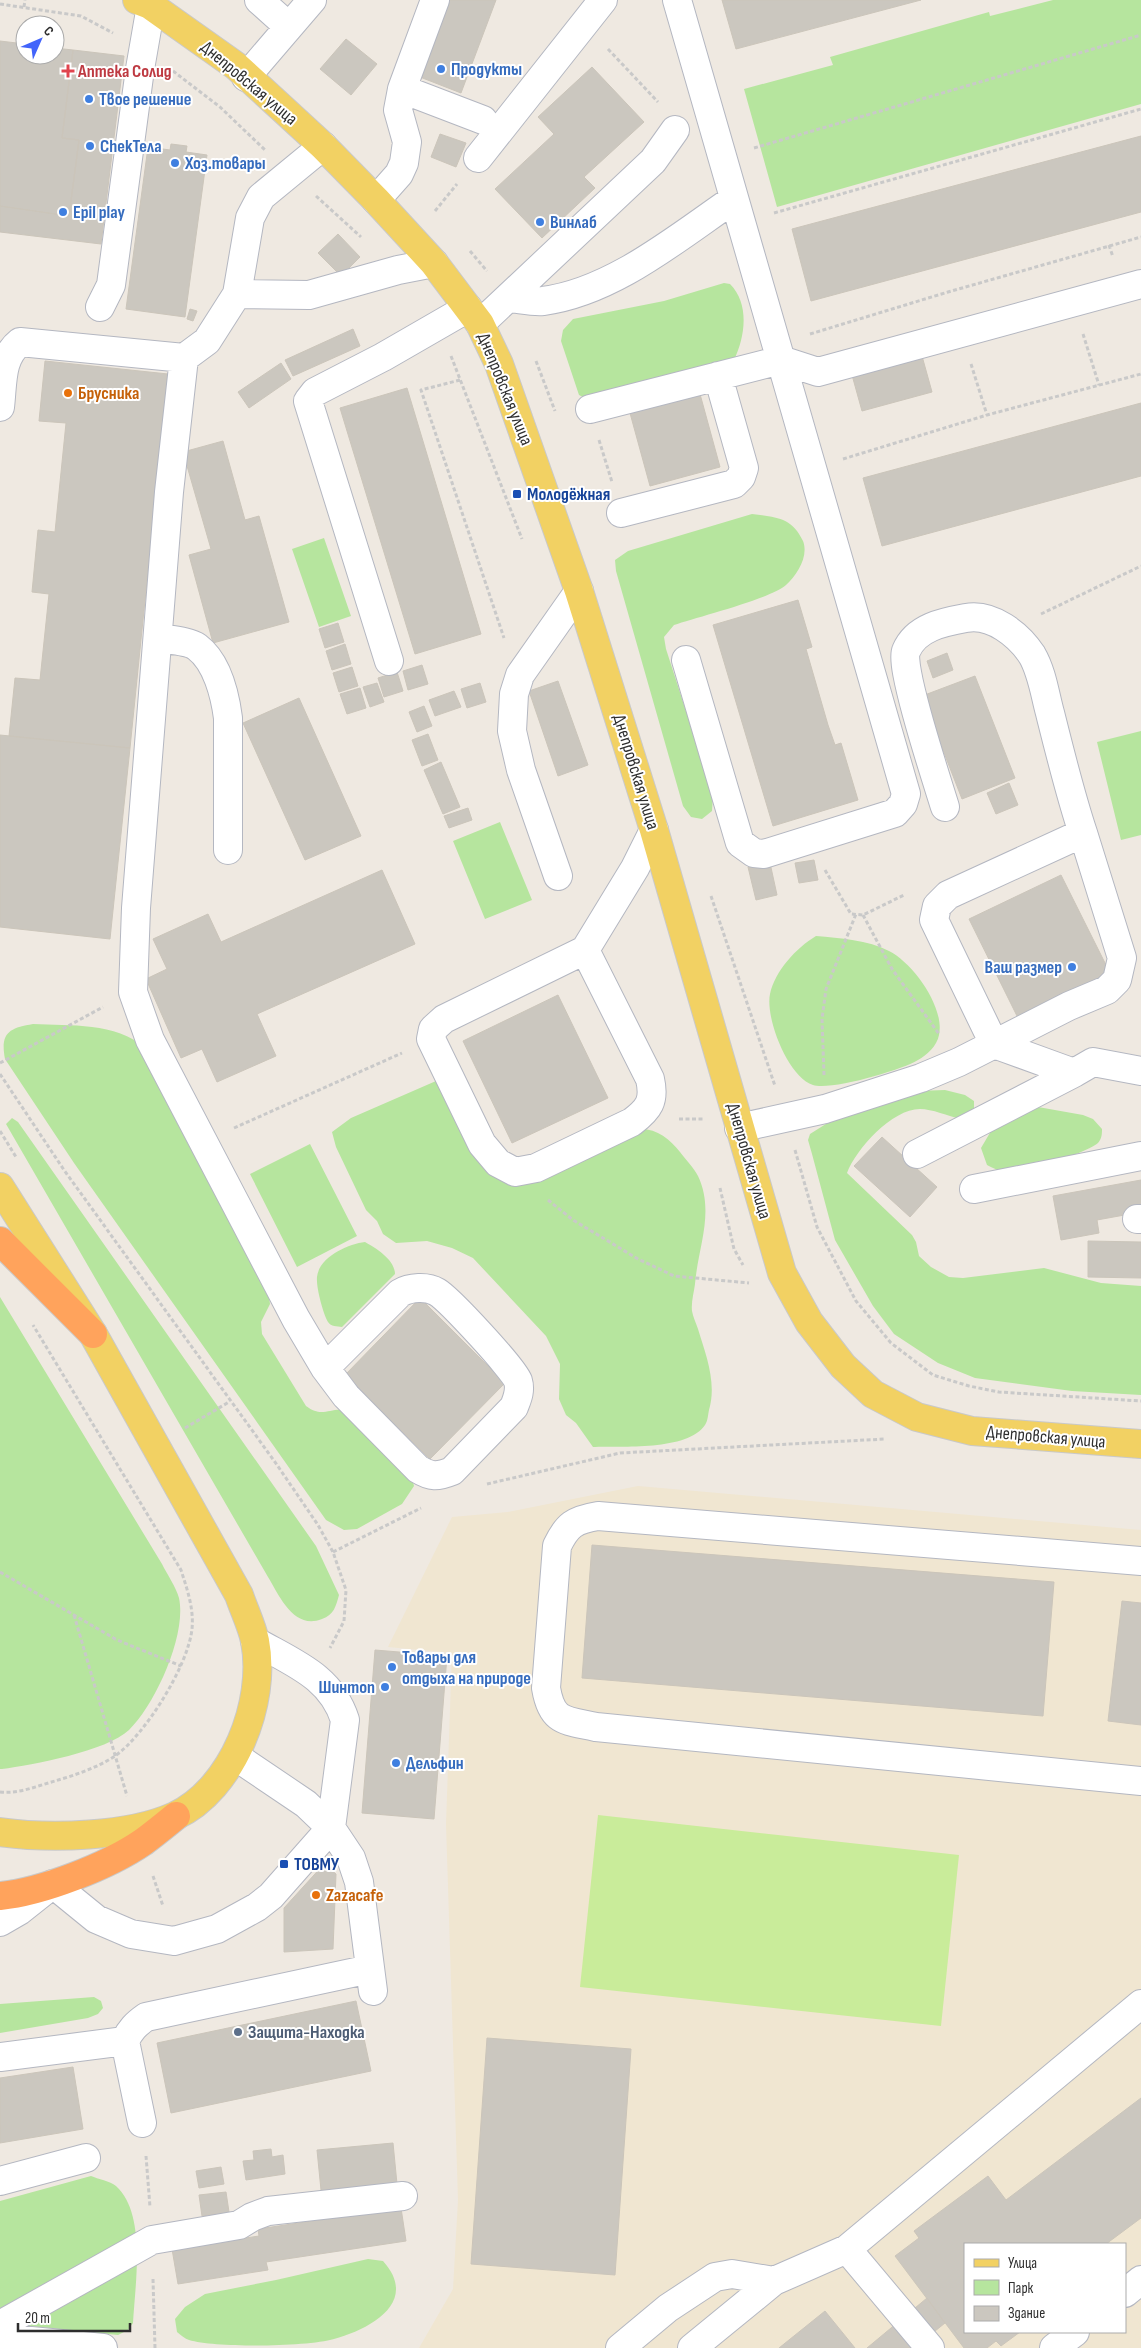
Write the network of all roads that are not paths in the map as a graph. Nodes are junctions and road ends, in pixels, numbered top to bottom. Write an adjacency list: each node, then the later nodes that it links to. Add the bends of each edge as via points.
1 (259, 0): 7 (lane)
2 (312, 0): 7 (lane)
3 (435, 0): 9 (lane)
4 (603, 0): 13 (lane)
5 (678, 0): 14 (lane)
6 (147, 2): 8 (main road, Днепровская улица, via 236,66); 20 (lane, via 144,48 111,285)
7 (288, 26): 8 (lane)
8 (246, 77): 12 (main road, Днепровская улица)
9 (402, 89): 10 (lane); 15 (lane, via 398,110 407,142 404,164)
10 (483, 120)
11 (675, 130): 19 (lane, via 660,154)
12 (323, 146): 15 (main road, Днепровская улица); 18 (lane, via 261,197 250,218)
13 (478, 158)
14 (734, 199): 19 (lane, via 626,272 584,290 542,301); 22 (lane)
15 (376, 200): 16 (main road, Днепровская улица)
16 (434, 263): 18 (lane, via 308,295); 21 (main road, Днепровская улица)
17 (1141, 284): 22 (lane, via 818,372)
18 (237, 294): 23 (lane, via 207,341)
19 (509, 298): 21 (lane)
20 (100, 307)
21 (474, 316): 28 (main road, Днепровская улица, via 499,364); 31 (lane, via 383,356 315,392 308,402)
22 (778, 351): 24 (lane); 30 (lane, via 906,794 903,804 895,813 819,838 764,854 754,853 740,843)
23 (184, 358): 25 (lane, via 20,342 5,359); 29 (lane, via 169,492)
24 (718, 376): 26 (lane); 27 (lane, via 744,468 741,477 734,484)
25 (0, 407)
26 (590, 409)
27 (621, 513)
28 (579, 591): 33 (main road, Днепровская улица); 36 (lane, via 520,675 514,694 512,731 521,770)
29 (159, 638): 35 (lane, via 196,646 209,661 226,702); 48 (lane, via 136,908 133,992 150,1040 296,1319)
30 (686, 660)
31 (389, 661)
32 (945, 807): 34 (lane, via 904,656 918,634 936,625 970,617 990,620 1009,630 1032,656 1042,681)
33 (654, 830): 37 (lane); 41 (main road, Днепровская улица)
34 (1083, 833): 38 (lane, via 1122,958 1117,980 1107,990); 38 (lane, via 948,895 937,906 934,920)
35 (228, 850)
36 (558, 876)
37 (585, 950): 37 (lane, via 650,1080 653,1091 650,1102 644,1113 632,1122 536,1168 515,1172 498,1163 482,1144 431,1039 433,1028 444,1018)
38 (994, 1044): 40 (lane); 41 (lane, via 921,1078 825,1109)
39 (1141, 1071): 40 (lane, via 1093,1062)
40 (1074, 1073): 42 (lane)
41 (739, 1128): 49 (main road, Днепровская улица, via 782,1273 809,1322 843,1366 873,1394 917,1417 972,1431)
42 (917, 1154)
43 (1141, 1156): 45 (lane)
44 (0, 1187): 47 (main road)
45 (974, 1189)
46 (0, 1241): 47 (highway)
47 (93, 1334): 51 (main road, via 239,1595)
48 (325, 1368): 48 (lane, via 346,1396 418,1469 429,1476 452,1471 514,1407 519,1396 518,1381 498,1354 437,1292 423,1288 400,1293)
49 (1141, 1444)
50 (1141, 1560): 53 (lane, via 598,1516 580,1519 565,1530 557,1546 546,1688 549,1706 560,1719 596,1727)
51 (255, 1641): 52 (main road, via 257,1676 250,1718); 55 (lane, via 314,1675 340,1703 345,1720)
52 (236, 1756): 54 (main road, via 216,1785); 55 (lane, via 306,1804)
53 (1141, 1781)
54 (176, 1816): 56 (main road, via 137,1829 75,1835 27,1836); 57 (highway, via 142,1843)
55 (331, 1828): 57 (lane, via 271,1896 257,1907 217,1929 174,1942 137,1945 96,1919); 61 (lane, via 351,1858 359,1882 372,1980 146,2017 130,2030)
56 (0, 1832)
57 (53, 1884): 58 (highway); 59 (lane)
58 (0, 1896)
59 (0, 1922)
60 (1141, 2004): 67 (lane)
61 (125, 2041): 62 (lane); 63 (lane)
62 (0, 2057)
63 (142, 2123)
64 (86, 2158): 65 (lane)
65 (0, 2180)
66 (403, 2196): 71 (lane, via 268,2211 239,2225 152,2240)
67 (847, 2249): 69 (lane); 77 (lane)
68 (1141, 2280): 70 (lane)
69 (774, 2281): 75 (lane, via 732,2274 715,2276 668,2308); 76 (lane)
70 (1126, 2292)
71 (0, 2325)
72 (1074, 2333): 78 (lane)
73 (0, 2338): 74 (lane)
74 (103, 2348)
75 (620, 2348)
76 (692, 2348)
77 (930, 2348)
78 (1054, 2348)

